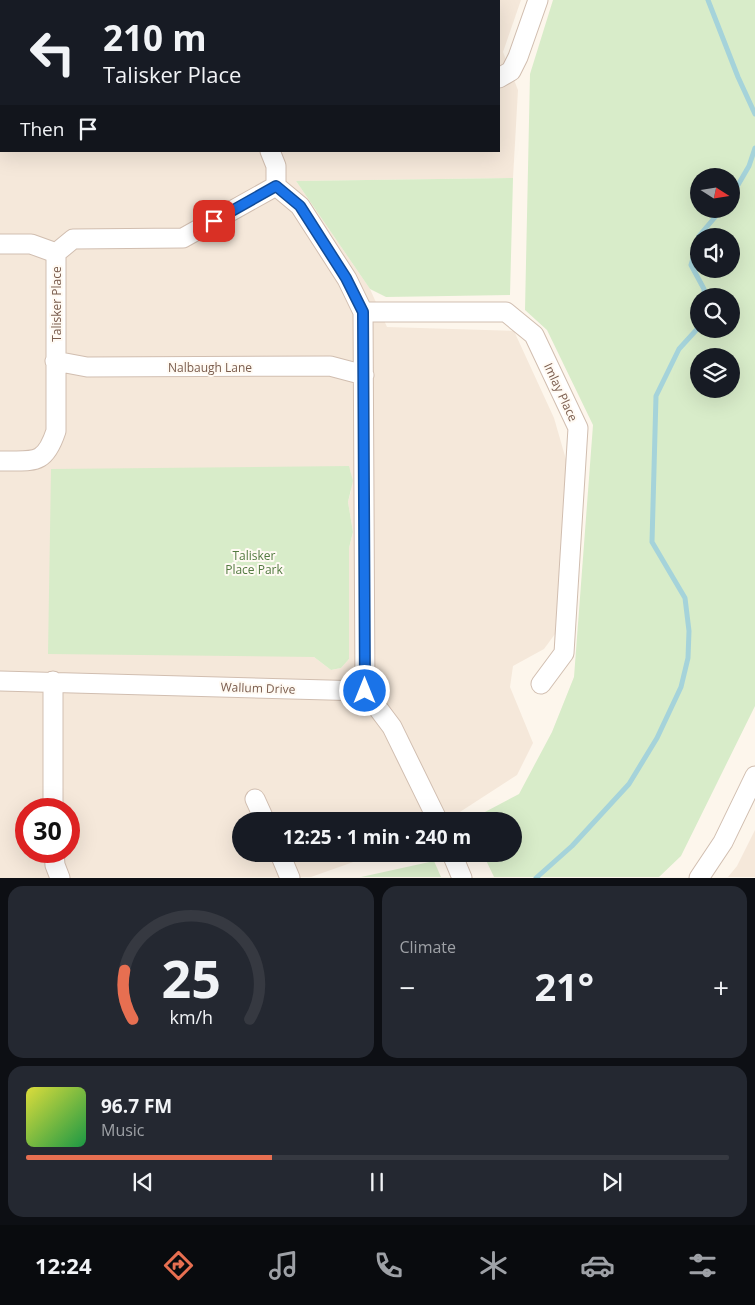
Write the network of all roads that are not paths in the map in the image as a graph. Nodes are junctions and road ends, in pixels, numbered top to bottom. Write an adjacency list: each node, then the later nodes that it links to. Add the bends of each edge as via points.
1 (538, 0): 2 (street, via 518,57 511,71)
2 (500, 77)
3 (270, 152): 4 (street, via 276,166)
4 (276, 186): 6 (street, Talisker Place, via 183,238 73,238); 7 (street, via 300,206 346,278)
5 (0, 244): 6 (street, via 31,244)
6 (56, 253): 8 (street, Talisker Place)
7 (363, 312): 9 (street); 13 (street, Imlay Place, via 506,312 534,335 578,428 564,653)
8 (55, 361): 9 (street, Nalbaugh Lane, via 87,367 330,366); 10 (street, Talisker Place, via 56,431 50,449 36,460)
9 (364, 375): 14 (street)
10 (0, 461)
11 (0, 681): 12 (street, Wallum Drive)
12 (53, 681): 14 (street, Wallum Drive); 16 (street)
13 (542, 684)
14 (365, 691): 19 (street, via 392,727)
15 (755, 776): 23 (street, via 723,842)
16 (53, 798)
17 (255, 799): 18 (street)
18 (261, 812)
19 (434, 812)
20 (283, 862): 25 (street)
21 (455, 862): 26 (street)
22 (55, 863): 24 (street)
23 (701, 877)
24 (60, 878)
25 (290, 878)
26 (462, 878)

